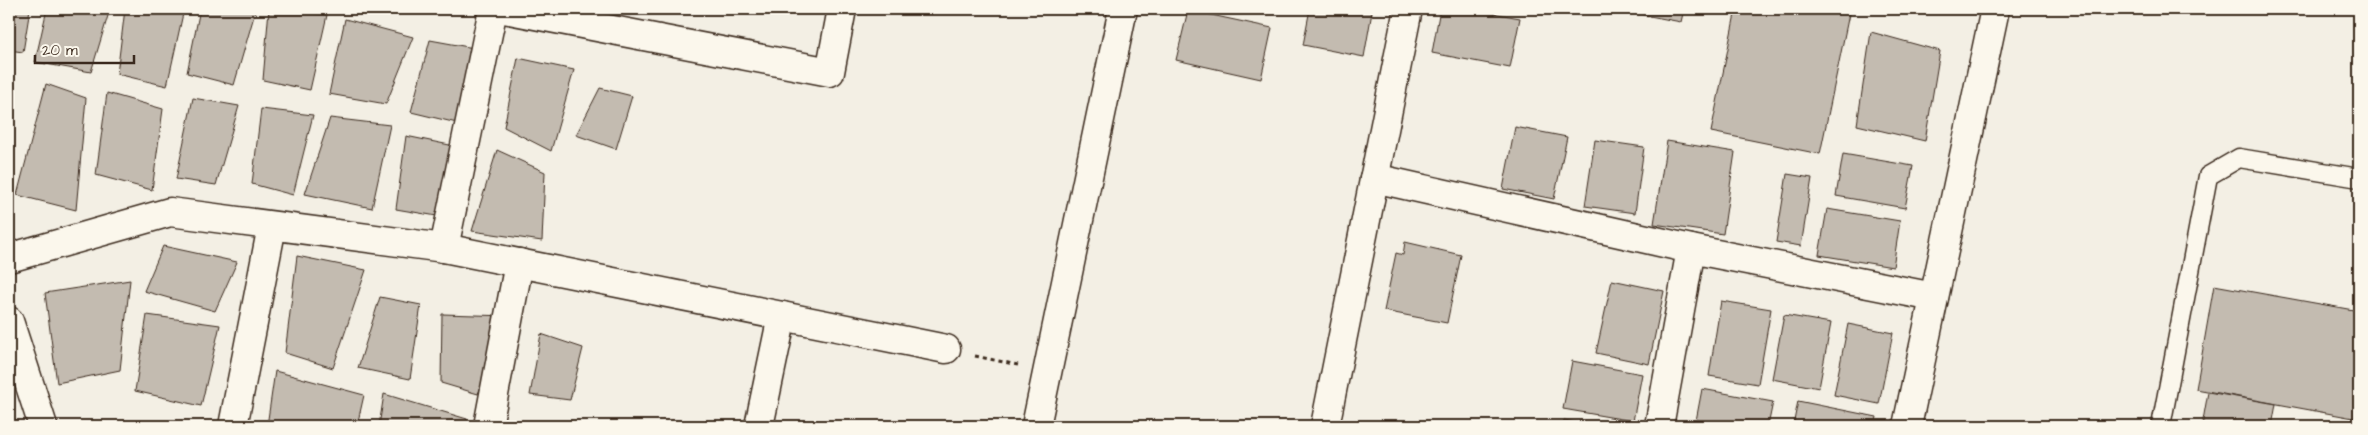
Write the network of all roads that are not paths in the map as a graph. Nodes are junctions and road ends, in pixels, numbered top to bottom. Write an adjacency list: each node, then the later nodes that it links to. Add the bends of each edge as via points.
1 (494, 9): 11 (street)
2 (504, 9): 7 (street)
3 (842, 9): 7 (street, via 830,72)
4 (1122, 9): 23 (street)
5 (1408, 9): 8 (street)
6 (1995, 9): 15 (street)
7 (622, 20)
8 (1374, 178): 12 (street); 24 (street)
9 (2359, 178): 27 (lane, via 2240,158 2208,176)
10 (272, 226): 11 (street); 13 (street, via 170,212); 20 (street)
11 (444, 248): 14 (street)
12 (1691, 249): 15 (street); 25 (street)
13 (9, 258)
14 (519, 263): 16 (street); 21 (street)
15 (1934, 297): 26 (street)
16 (782, 316): 18 (street); 22 (street)
17 (9, 321): 19 (street)
18 (946, 349)
19 (43, 426)
20 (233, 426)
21 (488, 426)
22 (760, 426)
23 (1036, 426)
24 (1325, 426)
25 (1659, 426)
26 (1907, 426)
27 (2161, 426)

